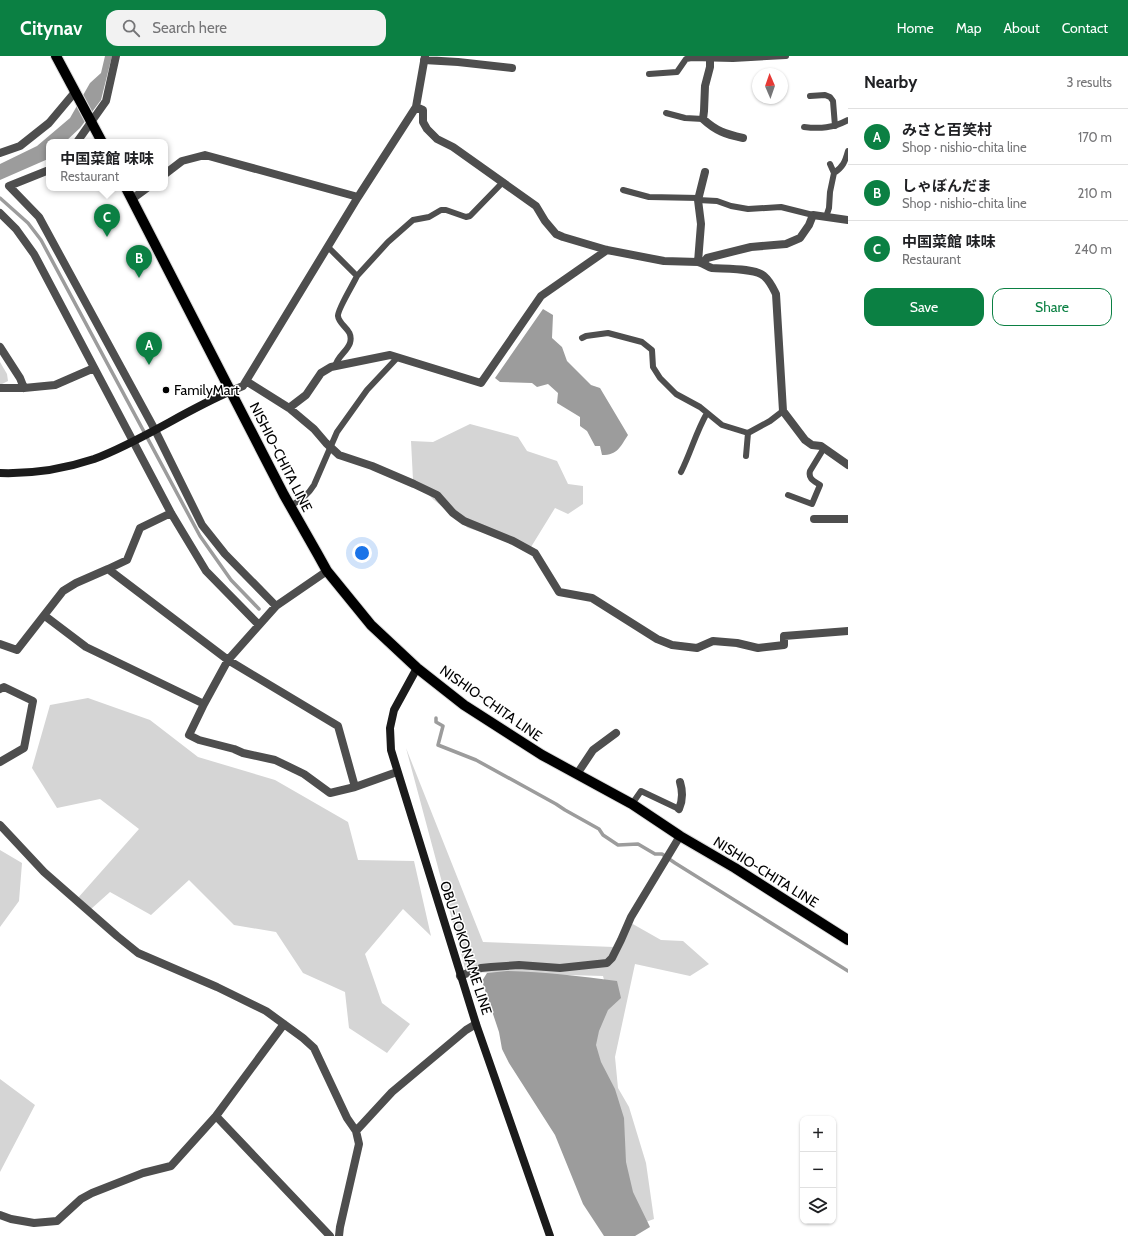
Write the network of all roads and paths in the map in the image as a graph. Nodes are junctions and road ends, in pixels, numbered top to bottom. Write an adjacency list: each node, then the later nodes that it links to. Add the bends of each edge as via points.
1 (56, 56): 8 (main road)
2 (116, 56): 14 (street, via 106,101)
3 (786, 56): 5 (lane, via 733,60)
4 (424, 58): 6 (street); 10 (street)
5 (710, 58): 7 (lane, via 686,59 678,72); 12 (street)
6 (512, 68)
7 (649, 74)
8 (76, 92): 14 (main road); 21 (street, via 49,124 20,146)
9 (810, 96): 15 (lane, via 830,97 833,101)
10 (416, 107): 27 (street, via 424,110 423,122 437,139 453,146); 31 (street)
11 (666, 114): 12 (lane)
12 (703, 119): 17 (street, via 716,130)
13 (848, 120): 15 (lane)
14 (92, 121): 18 (street); 19 (main road)
15 (835, 126): 16 (lane)
16 (804, 127)
17 (743, 138)
18 (79, 139)
19 (101, 139)
20 (848, 151): 26 (lane, via 845,164)
21 (0, 153)
22 (830, 164): 26 (lane)
23 (46, 171): 55 (street, via 9,186 39,217)
24 (168, 172): 31 (street, via 182,161 205,155)
25 (705, 172): 33 (street)
26 (834, 173): 36 (lane)
27 (503, 182): 39 (street, via 536,206 559,236); 41 (lane, via 470,216 440,210 429,217 413,220 388,242)
28 (623, 190): 33 (lane, via 649,197)
29 (128, 191): 32 (main road, NISHIO-CHITA LINE)
30 (143, 191): 32 (street)
31 (358, 197): 38 (street)
32 (132, 199): 51 (main road, NISHIO-CHITA LINE)
33 (699, 199): 35 (lane, via 748,209 781,207); 40 (street)
34 (0, 213): 47 (street, via 16,229 34,254)
35 (813, 215): 36 (street); 40 (street, via 800,238 786,244 751,247 707,258)
36 (826, 217): 37 (street)
37 (848, 220)
38 (328, 247): 41 (lane); 48 (street)
39 (607, 250): 40 (street, via 664,261); 45 (street, via 541,296 482,383)
40 (701, 262): 53 (street, via 709,267 757,273 770,281 776,294)
41 (357, 276): 46 (lane, via 338,312 339,319 349,331 350,344)
42 (582, 338): 54 (lane, via 608,333 642,342 652,350 653,367 660,378 676,394)
43 (0, 347): 50 (street)
44 (341, 348): 46 (lane, via 332,360 330,365)
45 (397, 358): 46 (street, via 390,356); 58 (lane, via 367,390 347,417 337,432)
46 (333, 367): 52 (street, via 321,373 306,395)
47 (94, 368): 50 (street, via 55,385); 57 (street)
48 (246, 381): 51 (street, via 243,386); 52 (street)
49 (0, 388): 50 (street)
50 (24, 388)
51 (232, 391): 55 (main road); 65 (main road, NISHIO-CHITA LINE)
52 (289, 408): 58 (street, via 314,429)
53 (783, 411): 56 (lane); 59 (street, via 804,440)
54 (707, 413): 56 (lane, via 722,425); 62 (lane, via 699,426)
55 (152, 431): 57 (main road); 71 (street, via 202,525)
56 (748, 433): 60 (lane)
57 (135, 440): 63 (main road, via 94,458 62,467 34,472); 66 (street)
58 (331, 448): 65 (lane, via 310,492); 74 (street, via 339,455 372,466 437,495 464,521 535,553 559,592 592,598 657,639 672,645 697,648 713,642 737,643 758,648 784,645 784,636)
59 (824, 448): 61 (street); 64 (lane, via 809,475 820,485 812,504)
60 (746, 456)
61 (848, 465)
62 (681, 472)
63 (0, 473)
64 (788, 495)
65 (290, 506): 70 (main road, NISHIO-CHITA LINE)
66 (171, 513): 69 (street, via 140,528 127,560); 73 (street, via 206,571)
67 (814, 519): 68 (street)
68 (848, 519)
69 (108, 569): 72 (street, via 63,591); 76 (street)
70 (327, 571): 71 (street); 77 (main road, NISHIO-CHITA LINE, via 372,625)
71 (274, 608): 73 (street)
72 (45, 616): 75 (street, via 17,650); 79 (street, via 86,647)
73 (261, 623): 76 (street)
74 (848, 631)
75 (0, 644)
76 (228, 660): 79 (street); 85 (street, via 338,726)
77 (417, 668): 82 (main road, OBU-TOKONAME LINE, via 394,710 391,722 390,750); 83 (main road, NISHIO-CHITA LINE, via 464,705 542,755)
78 (0, 689): 81 (street, via 4,687 33,701 24,748)
79 (204, 704): 85 (street, via 189,735 243,754 275,760 304,774 330,793)
80 (616, 733): 83 (street, via 593,750)
81 (0, 762)
82 (397, 772): 85 (street); 91 (main road, OBU-TOKONAME LINE)
83 (577, 774): 86 (main road, NISHIO-CHITA LINE)
84 (680, 782): 87 (street, via 683,789)
85 (355, 787)
86 (632, 804): 87 (lane, via 641,791); 89 (main road, NISHIO-CHITA LINE)
87 (679, 809)
88 (0, 826): 92 (street, via 44,872 138,953 217,986 266,1011)
89 (680, 836): 90 (main road, NISHIO-CHITA LINE); 91 (street, via 631,917 612,958 607,963 560,968 491,966)
90 (848, 940)
91 (460, 976): 93 (main road, OBU-TOKONAME LINE)
92 (284, 1024): 94 (street); 95 (street, via 314,1048 347,1118)
93 (476, 1024): 95 (street, via 392,1092); 99 (main road, OBU-TOKONAME LINE)
94 (216, 1116): 96 (street, via 171,1166 143,1173 92,1193 81,1199 57,1221 34,1223); 97 (street)
95 (356, 1131): 98 (street, via 359,1144)
96 (0, 1215)
97 (330, 1236)
98 (339, 1236)
99 (550, 1236)

